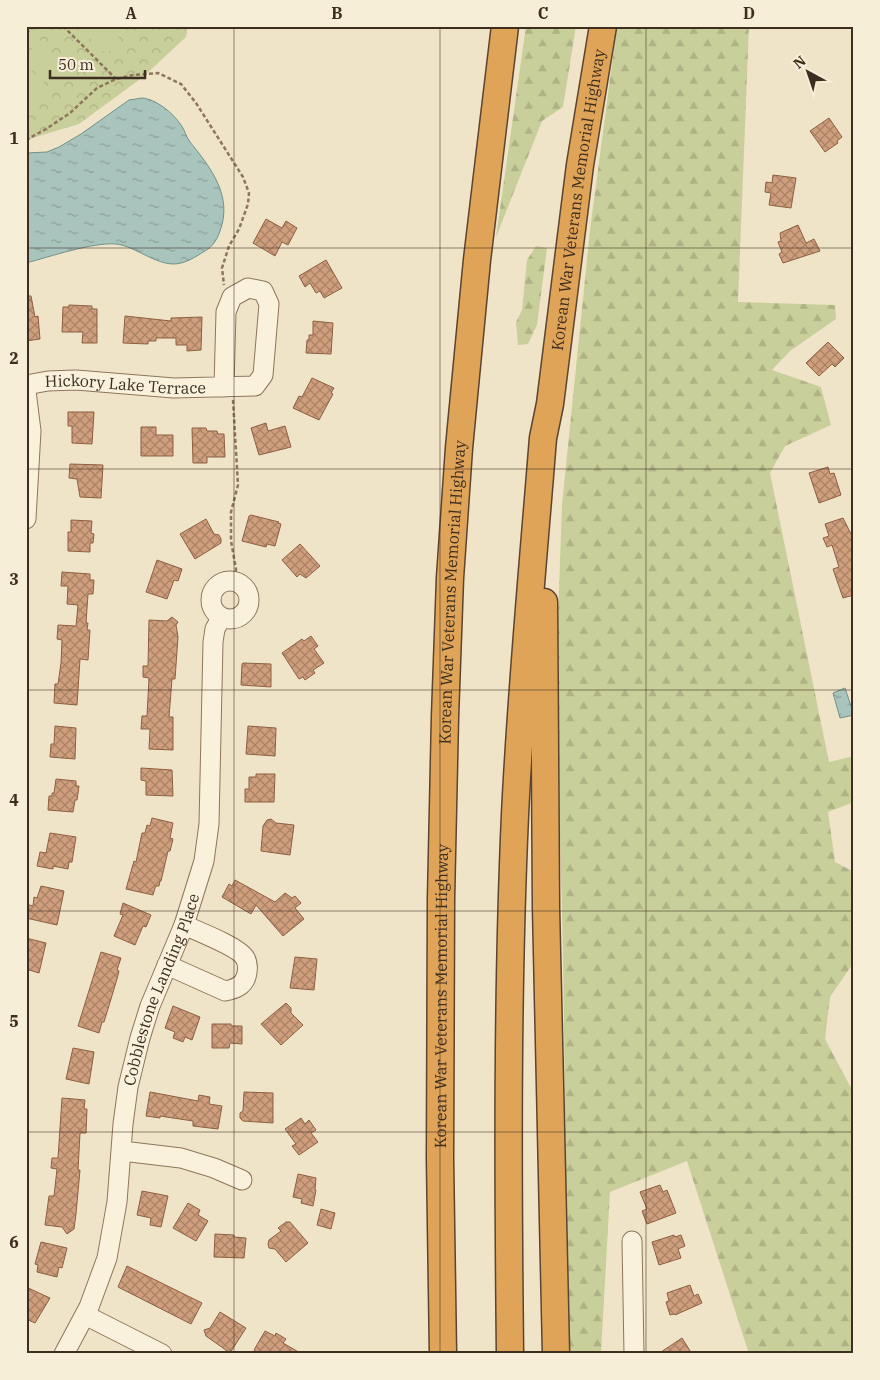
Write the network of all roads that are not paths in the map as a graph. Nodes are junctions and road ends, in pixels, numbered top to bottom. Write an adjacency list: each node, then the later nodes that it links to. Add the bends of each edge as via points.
1 (505, 26): 17 (highway, Korean War Veterans Memorial Highway, via 476,260 450,578 441,899)
2 (603, 26): 6 (highway, Korean War Veterans Memorial Highway, via 580,166)
3 (26, 385): 4 (street, Hickory Lake Terrace, via 76,380 149,387)
4 (228, 387): 4 (street, Hickory Lake Terrace, via 226,312 232,297 248,288 263,291 269,304 263,376 255,386)
5 (26, 391): 7 (street, via 31,431)
6 (550, 404): 18 (highway, via 530,589 515,815 509,1023); 19 (highway, via 553,437 545,579 544,679)
7 (26, 519)
8 (221, 618): 8 (street, via 212,609 211,596 223,582 235,582 248,595 248,608 234,619); 9 (street, Cobblestone Landing Place, via 213,642 206,852)
9 (184, 926): 10 (street, Cobblestone Landing Place); 10 (street, via 238,950 246,958 248,972 244,982 225,991)
10 (167, 965): 11 (street, Cobblestone Landing Place, via 150,1006 128,1087)
11 (122, 1151): 12 (street, via 181,1158); 14 (street, Cobblestone Landing Place, via 107,1258)
12 (242, 1180)
13 (632, 1240): 20 (street)
14 (85, 1315): 15 (street, Cobblestone Landing Place); 16 (street)
15 (64, 1354)
16 (162, 1354)
17 (443, 1354)
18 (510, 1354)
19 (556, 1354)
20 (634, 1354)

